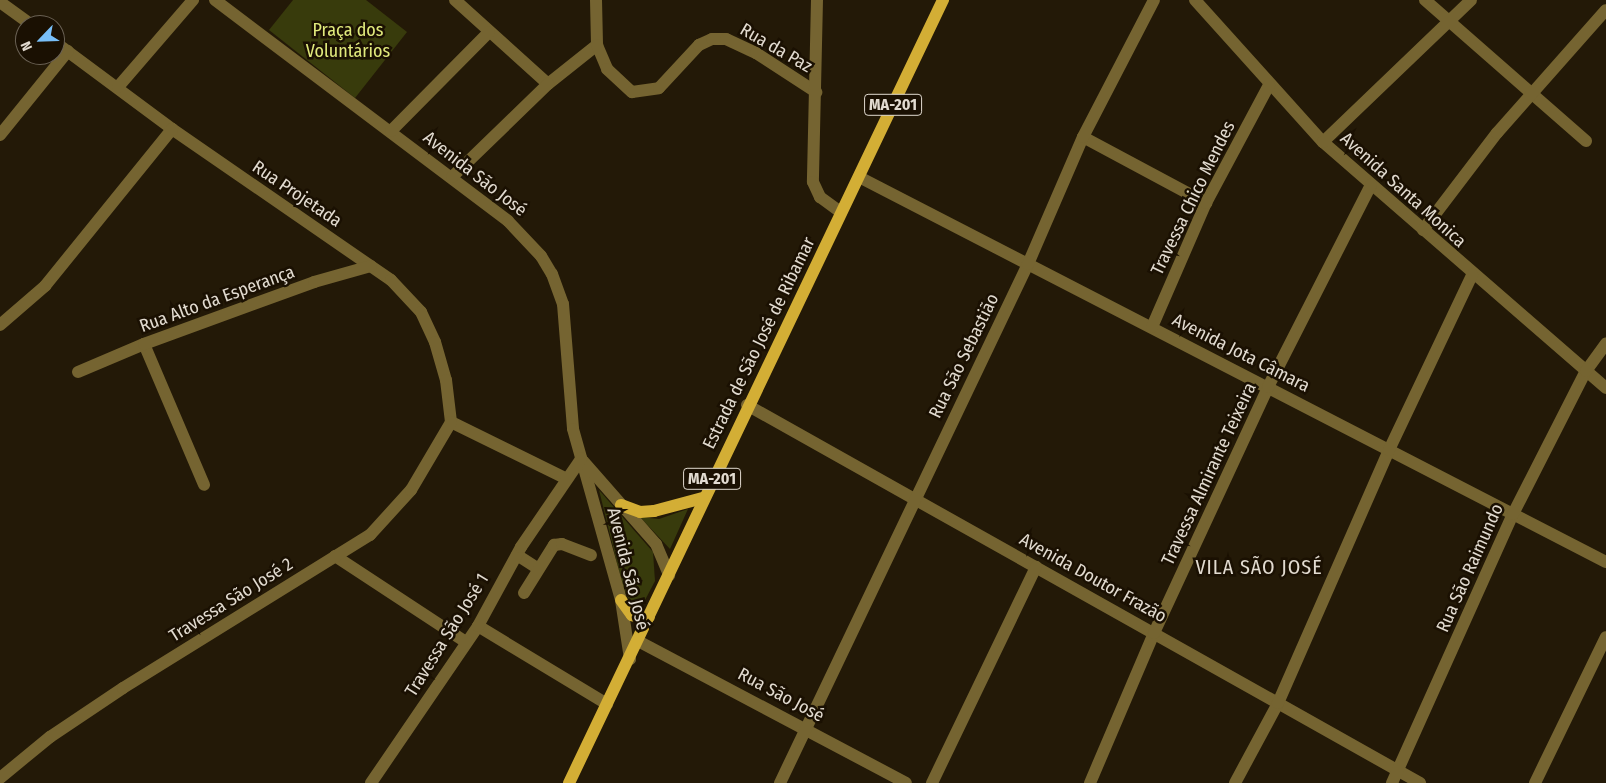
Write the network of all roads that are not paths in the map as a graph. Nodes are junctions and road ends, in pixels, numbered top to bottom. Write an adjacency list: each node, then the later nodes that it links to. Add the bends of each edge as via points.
1 (193, 0): 21 (street)
2 (215, 0): 25 (street, Avenida São José)
3 (455, 0): 15 (street)
4 (596, 0): 16 (street, Rua da Paz)
5 (817, 0): 22 (street)
6 (943, 0): 31 (main road, Estrada de São José de Ribamar / MA-201)
7 (1154, 0): 27 (street, Rua São Sebastião)
8 (1195, 0): 20 (street, Avenida Santa Monica)
9 (1425, 0): 14 (street)
10 (1471, 0): 14 (street)
11 (0, 2): 13 (street)
12 (1606, 10): 23 (street)
13 (18, 15)
14 (1448, 21): 23 (street); 29 (street)
15 (489, 32): 19 (street); 25 (street)
16 (597, 45): 19 (street); 22 (street, Rua da Paz, via 607,69 632,92 659,88 699,45 712,39 726,39 756,53)
17 (65, 49): 18 (street, Rua Projetada)
18 (68, 51): 21 (street, Rua Projetada); 26 (street)
19 (548, 84): 30 (street)
20 (1269, 85): 29 (street, Avenida Santa Monica); 33 (street, Travessa Chico Mendes)
21 (118, 87): 24 (street, Rua Projetada)
22 (816, 92): 34 (street, via 813,182 820,197)
23 (1533, 95): 28 (street); 35 (street, via 1497,134)
24 (172, 129): 37 (street, Rua Projetada); 39 (street, via 45,286)
25 (391, 131): 30 (street, Avenida São José)
26 (0, 135)
27 (1083, 137): 33 (street); 36 (street, Rua São Sebastião)
28 (1586, 141)
29 (1323, 142): 32 (street, Avenida Santa Monica)
30 (452, 177): 50 (street, Avenida São José, via 527,239 552,274 566,322 571,416)
31 (859, 177): 34 (main road, Estrada de São José de Ribamar / MA-201); 36 (street, Avenida Jota Câmara)
32 (1371, 185): 35 (street, Avenida Santa Monica); 45 (street, Travessa Almirante Teixeira)
33 (1206, 203): 40 (street, Travessa Chico Mendes)
34 (841, 212): 47 (main road, Estrada de São José de Ribamar / MA-201)
35 (1423, 230): 38 (street, Avenida Santa Monica)
36 (1028, 264): 40 (street, Avenida Jota Câmara); 54 (street, Rua São Sebastião)
37 (371, 266): 42 (street, Rua Alto da Esperança, via 314,282); 48 (street, Rua Projetada, via 391,280 421,312 435,342 446,380)
38 (1472, 275): 43 (street, Avenida Santa Monica); 49 (street)
39 (0, 325)
40 (1152, 327): 45 (street, Avenida Jota Câmara)
41 (1606, 343): 43 (street, Rua São Raimundo)
42 (144, 344): 44 (street, Rua Alto da Esperança); 52 (street)
43 (1586, 370): 46 (street, Avenida Santa Monica); 56 (street, Rua São Raimundo)
44 (78, 372)
45 (1268, 387): 49 (street, Avenida Jota Câmara); 68 (street, Travessa Almirante Teixeira)
46 (1606, 388)
47 (747, 405): 53 (main road, Estrada de São José de Ribamar / MA-201); 54 (street, Avenida Doutor Frazão)
48 (451, 422): 51 (street); 59 (street, Travessa São José 2, via 411,490 389,517 370,535)
49 (1389, 450): 56 (street, Avenida Jota Câmara); 73 (street)
50 (581, 459): 51 (street, Travessa São José 1); 55 (street, Avenida São José); 65 (street, Avenida São José)
51 (567, 479): 57 (street, Travessa São José 1)
52 (204, 485)
53 (703, 498): 55 (main road, via 654,511 640,512); 63 (main road, Estrada de São José de Ribamar / MA-201)
54 (915, 499): 61 (street, Avenida Doutor Frazão); 75 (street, Rua São Sebastião)
55 (621, 505): 63 (street, Avenida São José, via 661,550)
56 (1513, 514): 60 (street, Avenida Jota Câmara); 76 (street, Rua São Raimundo)
57 (517, 555): 62 (street); 67 (street, Travessa São José 1)
58 (591, 555): 62 (street, via 558,543)
59 (335, 556): 71 (street); 77 (street, Travessa São José 2, via 107,699 50,737)
60 (1606, 562)
61 (1036, 566): 68 (street, Avenida Doutor Frazão); 82 (street)
62 (537, 568): 64 (street)
63 (669, 576): 66 (main road, Estrada de São José de Ribamar / MA-201)
64 (524, 593)
65 (621, 600): 66 (main road, via 632,615); 72 (street, Avenida São José)
66 (649, 616): 70 (main road, Estrada de São José de Ribamar / MA-201)
67 (478, 626): 71 (street, Travessa São José 1); 74 (street)
68 (1154, 633): 73 (street, Avenida Doutor Frazão); 83 (street, Travessa Almirante Teixeira)
69 (1606, 637): 87 (street)
70 (638, 640): 72 (main road, Estrada de São José de Ribamar / MA-201); 75 (street, Rua São José)
71 (466, 642): 78 (street, Travessa São José 1)
72 (630, 659): 74 (main road, Estrada de São José de Ribamar / MA-201)
73 (1278, 703): 76 (street, Avenida Doutor Frazão); 84 (street)
74 (607, 704): 79 (main road, Estrada de São José de Ribamar / MA-201)
75 (806, 728): 80 (street, Rua São Sebastião); 81 (street, Rua São José)
76 (1398, 771): 85 (street, Rua São Raimundo); 86 (street, Avenida Doutor Frazão)
77 (0, 778)
78 (371, 783)
79 (570, 783)
80 (780, 783)
81 (906, 783)
82 (932, 783)
83 (1090, 783)
84 (1235, 783)
85 (1392, 783)
86 (1420, 783)
87 (1535, 783)

